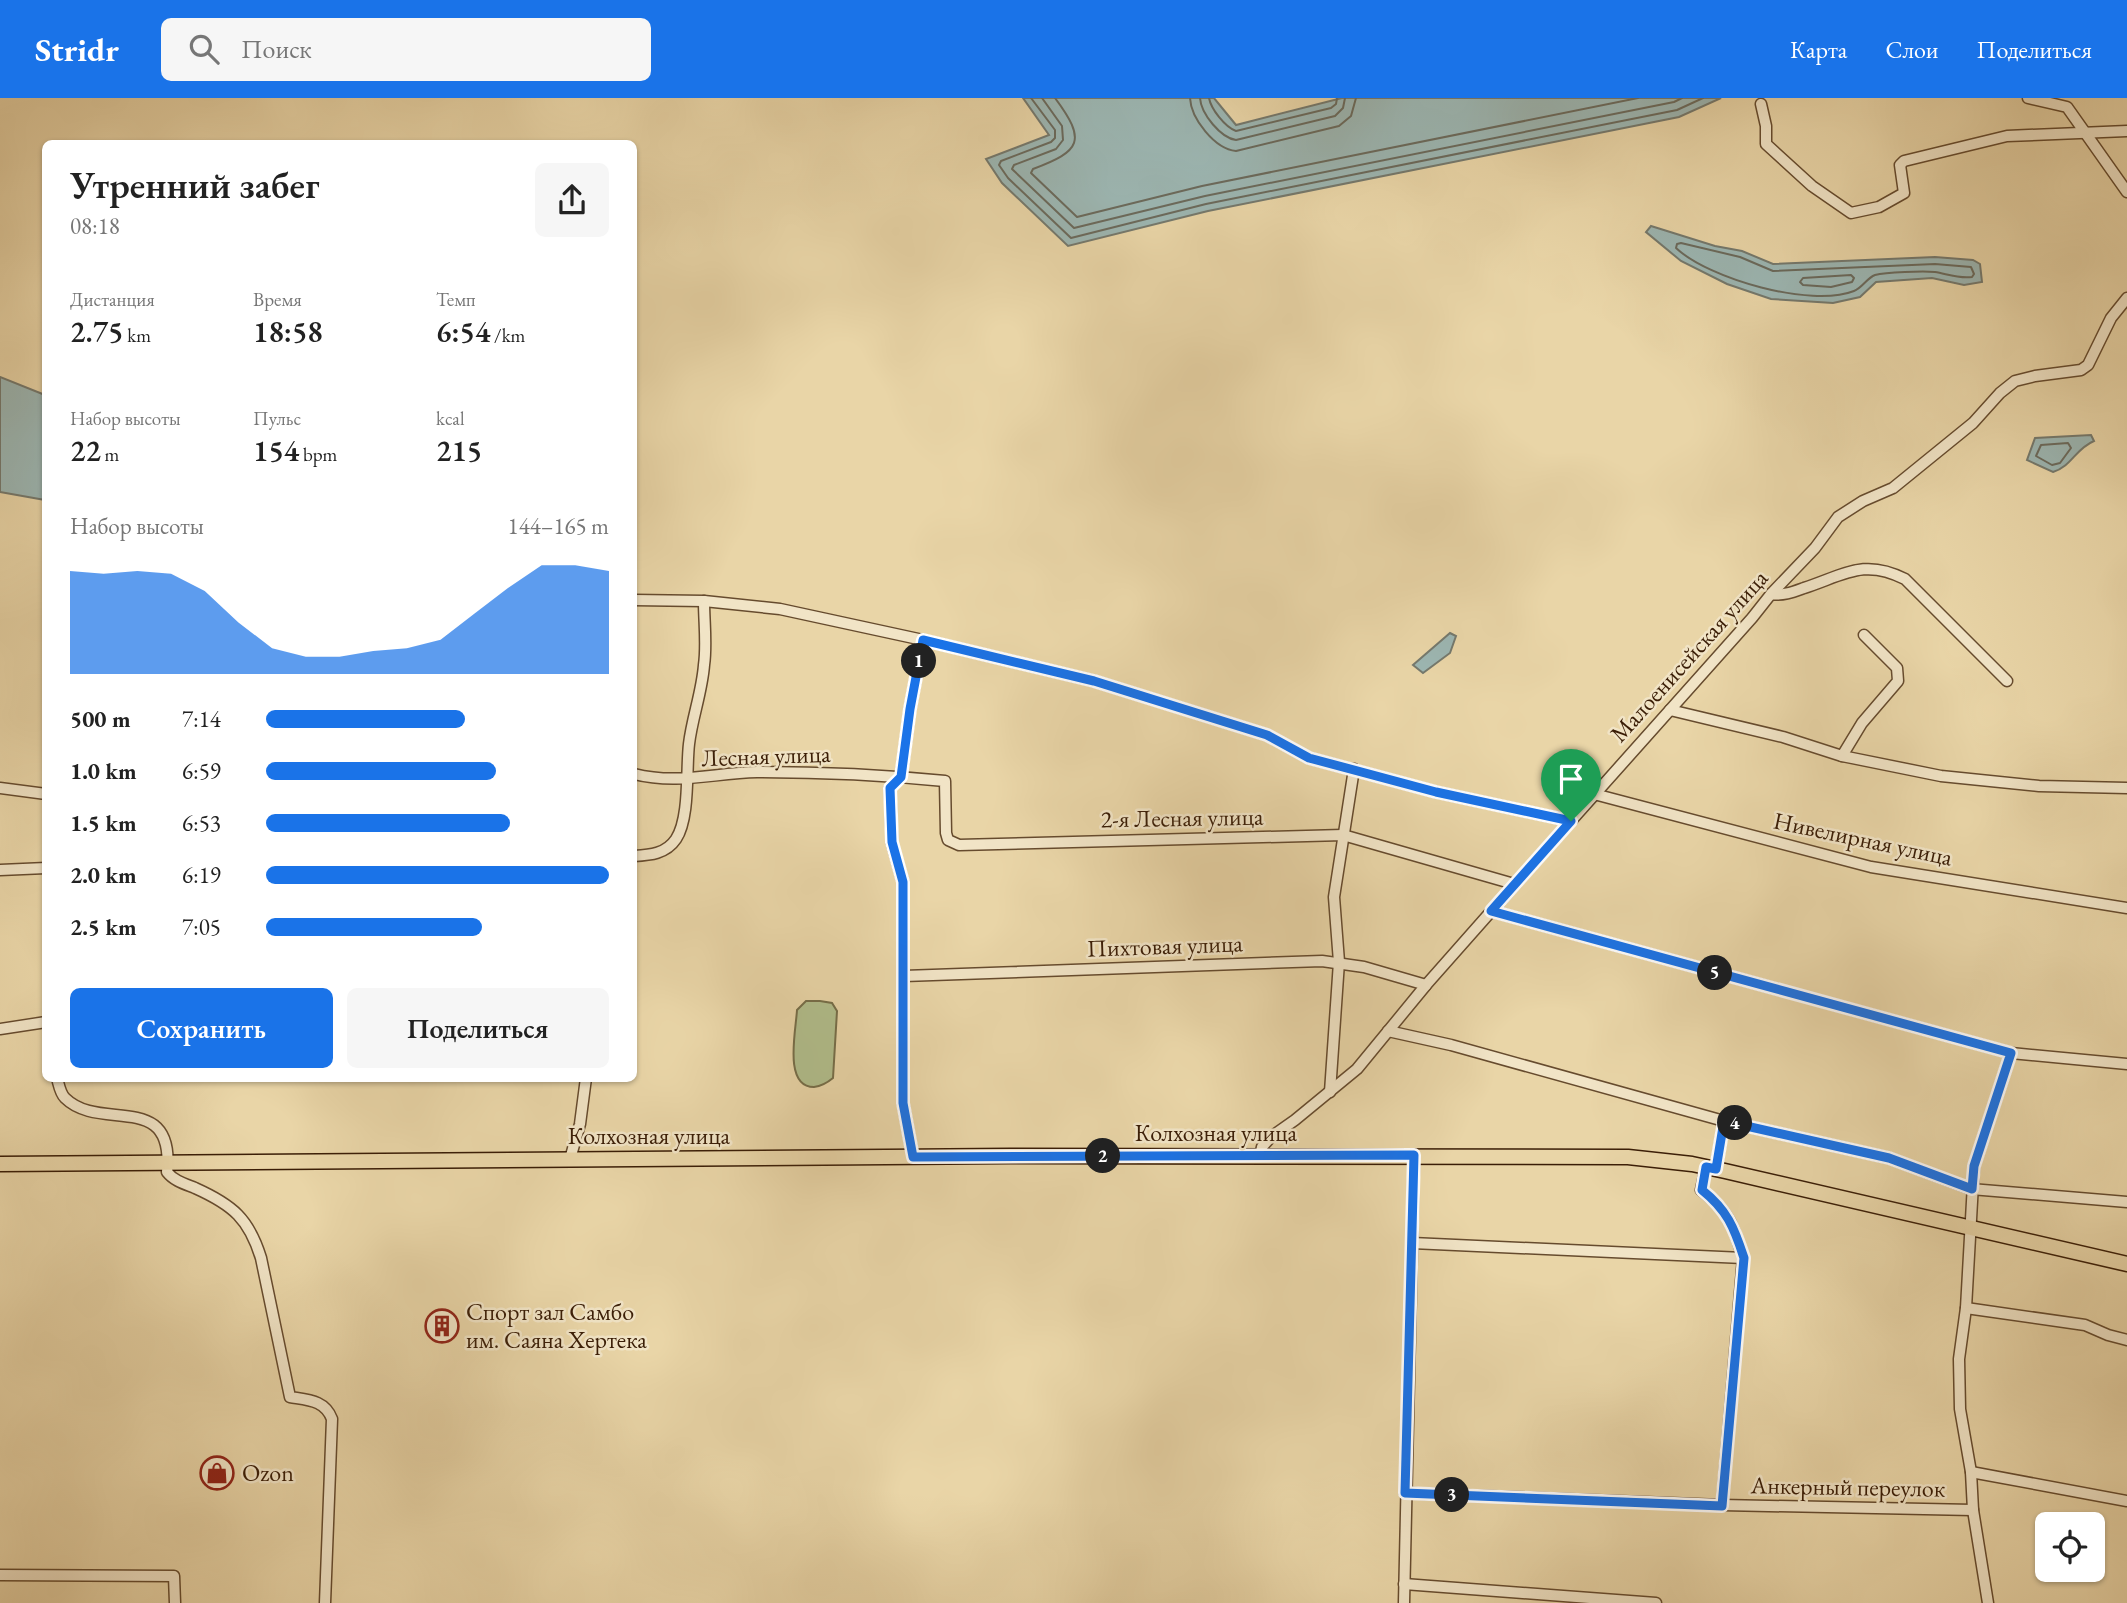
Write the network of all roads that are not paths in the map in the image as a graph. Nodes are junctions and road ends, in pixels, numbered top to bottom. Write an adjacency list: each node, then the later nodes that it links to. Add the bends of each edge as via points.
1 (2028, 98): 4 (street, via 2067,107)
2 (1761, 104): 4 (street, via 1766,144 1812,186 1851,213 1879,207 1904,193 1900,165 1904,161 2007,136)
3 (2127, 131): 4 (street)
4 (2084, 134): 5 (street)
5 (2127, 192)
6 (2127, 298): 7 (street, Малоенисейская улица, via 2111,318 2088,365 2015,381 1973,423 1893,488 1838,517)
7 (1771, 594): 12 (street, via 1792,593 1861,569 1890,571 1905,579); 13 (street, Малоенисейская улица)
8 (637, 600): 9 (street)
9 (704, 601): 11 (street, via 780,609); 18 (street, via 705,665 689,743)
10 (1864, 635): 14 (street, via 1897,668 1898,681 1862,723)
11 (923, 640): 15 (street, via 1094,681 1267,735 1309,758); 17 (street)
12 (2007, 681)
13 (1670, 710): 14 (street); 22 (street, Малоенисейская улица)
14 (1842, 756): 20 (street, via 1941,776 2039,786)
15 (1354, 769): 23 (street); 24 (street)
16 (637, 775): 18 (street, Лесная улица)
17 (901, 777): 18 (street, Лесная улица, via 754,772); 24 (street, 2-я Лесная улица, via 945,781 946,833 959,845); 32 (street, via 890,788 889,814 903,882)
18 (688, 779): 25 (street, via 677,838 662,851)
19 (0, 788): 21 (street)
20 (2127, 788)
21 (42, 793)
22 (1594, 794): 23 (street, Малоенисейская улица); 29 (street, Нивелирная улица, via 1871,867)
23 (1571, 821): 28 (street, Малоенисейская улица)
24 (1343, 835): 28 (street, 2-я Лесная улица); 31 (street, via 1334,897)
25 (637, 856)
26 (42, 868): 27 (street)
27 (0, 870)
28 (1514, 884): 30 (street, Малоенисейская улица)
29 (2127, 908)
30 (1491, 911): 33 (street, Малоенисейская улица); 37 (street)
31 (1339, 962): 32 (street, Пихтовая улица); 33 (street, Пихтовая улица); 41 (street)
32 (904, 976): 45 (street, via 903,1103)
33 (1426, 985): 36 (street, Малоенисейская улица)
34 (42, 1023): 35 (street)
35 (0, 1029)
36 (1388, 1031): 41 (street, Малоенисейская улица, via 1357,1069); 42 (street)
37 (2011, 1053): 38 (street); 50 (street, via 1974,1166)
38 (2127, 1063)
39 (58, 1082): 47 (street, via 63,1096 77,1107 153,1124 161,1132)
40 (585, 1082): 46 (street)
41 (1330, 1092): 44 (street, Малоенисейская улица, via 1271,1136)
42 (1724, 1121): 49 (street); 50 (street, via 1889,1158)
43 (1414, 1155): 44 (main road, Колхозная улица); 49 (main road, Колхозная улица, via 1628,1157); 53 (street)
44 (1260, 1156): 45 (main road, Колхозная улица)
45 (913, 1157): 46 (main road, Колхозная улица)
46 (570, 1159): 47 (main road, Колхозная улица)
47 (167, 1163): 48 (main road, Колхозная улица); 66 (street, via 171,1178 236,1211 249,1227 261,1258 290,1397 320,1403 332,1419)
48 (0, 1164)
49 (1711, 1168): 52 (main road, Колхозная улица); 54 (street, via 1702,1190 1719,1203)
50 (1972, 1189): 51 (street); 52 (street)
51 (2127, 1202)
52 (1972, 1227): 55 (main road, Колхозная улица); 56 (street)
53 (1412, 1243): 54 (street); 59 (street)
54 (1744, 1258): 61 (street)
55 (2127, 1264)
56 (1966, 1308): 57 (street, via 2085,1325); 58 (street, via 1959,1359 1960,1409)
57 (2127, 1340)
58 (1971, 1472): 60 (street, Анкерный переулок); 62 (street)
59 (1405, 1493): 61 (street, Анкерный переулок); 64 (street)
60 (2127, 1501)
61 (1722, 1506): 62 (street, Анкерный переулок)
62 (1973, 1510): 69 (street)
63 (0, 1574): 65 (street, via 174,1576)
64 (1404, 1584): 67 (street); 68 (street)
65 (175, 1603)
66 (325, 1603)
67 (1404, 1603)
68 (1656, 1603)
69 (1988, 1603)

